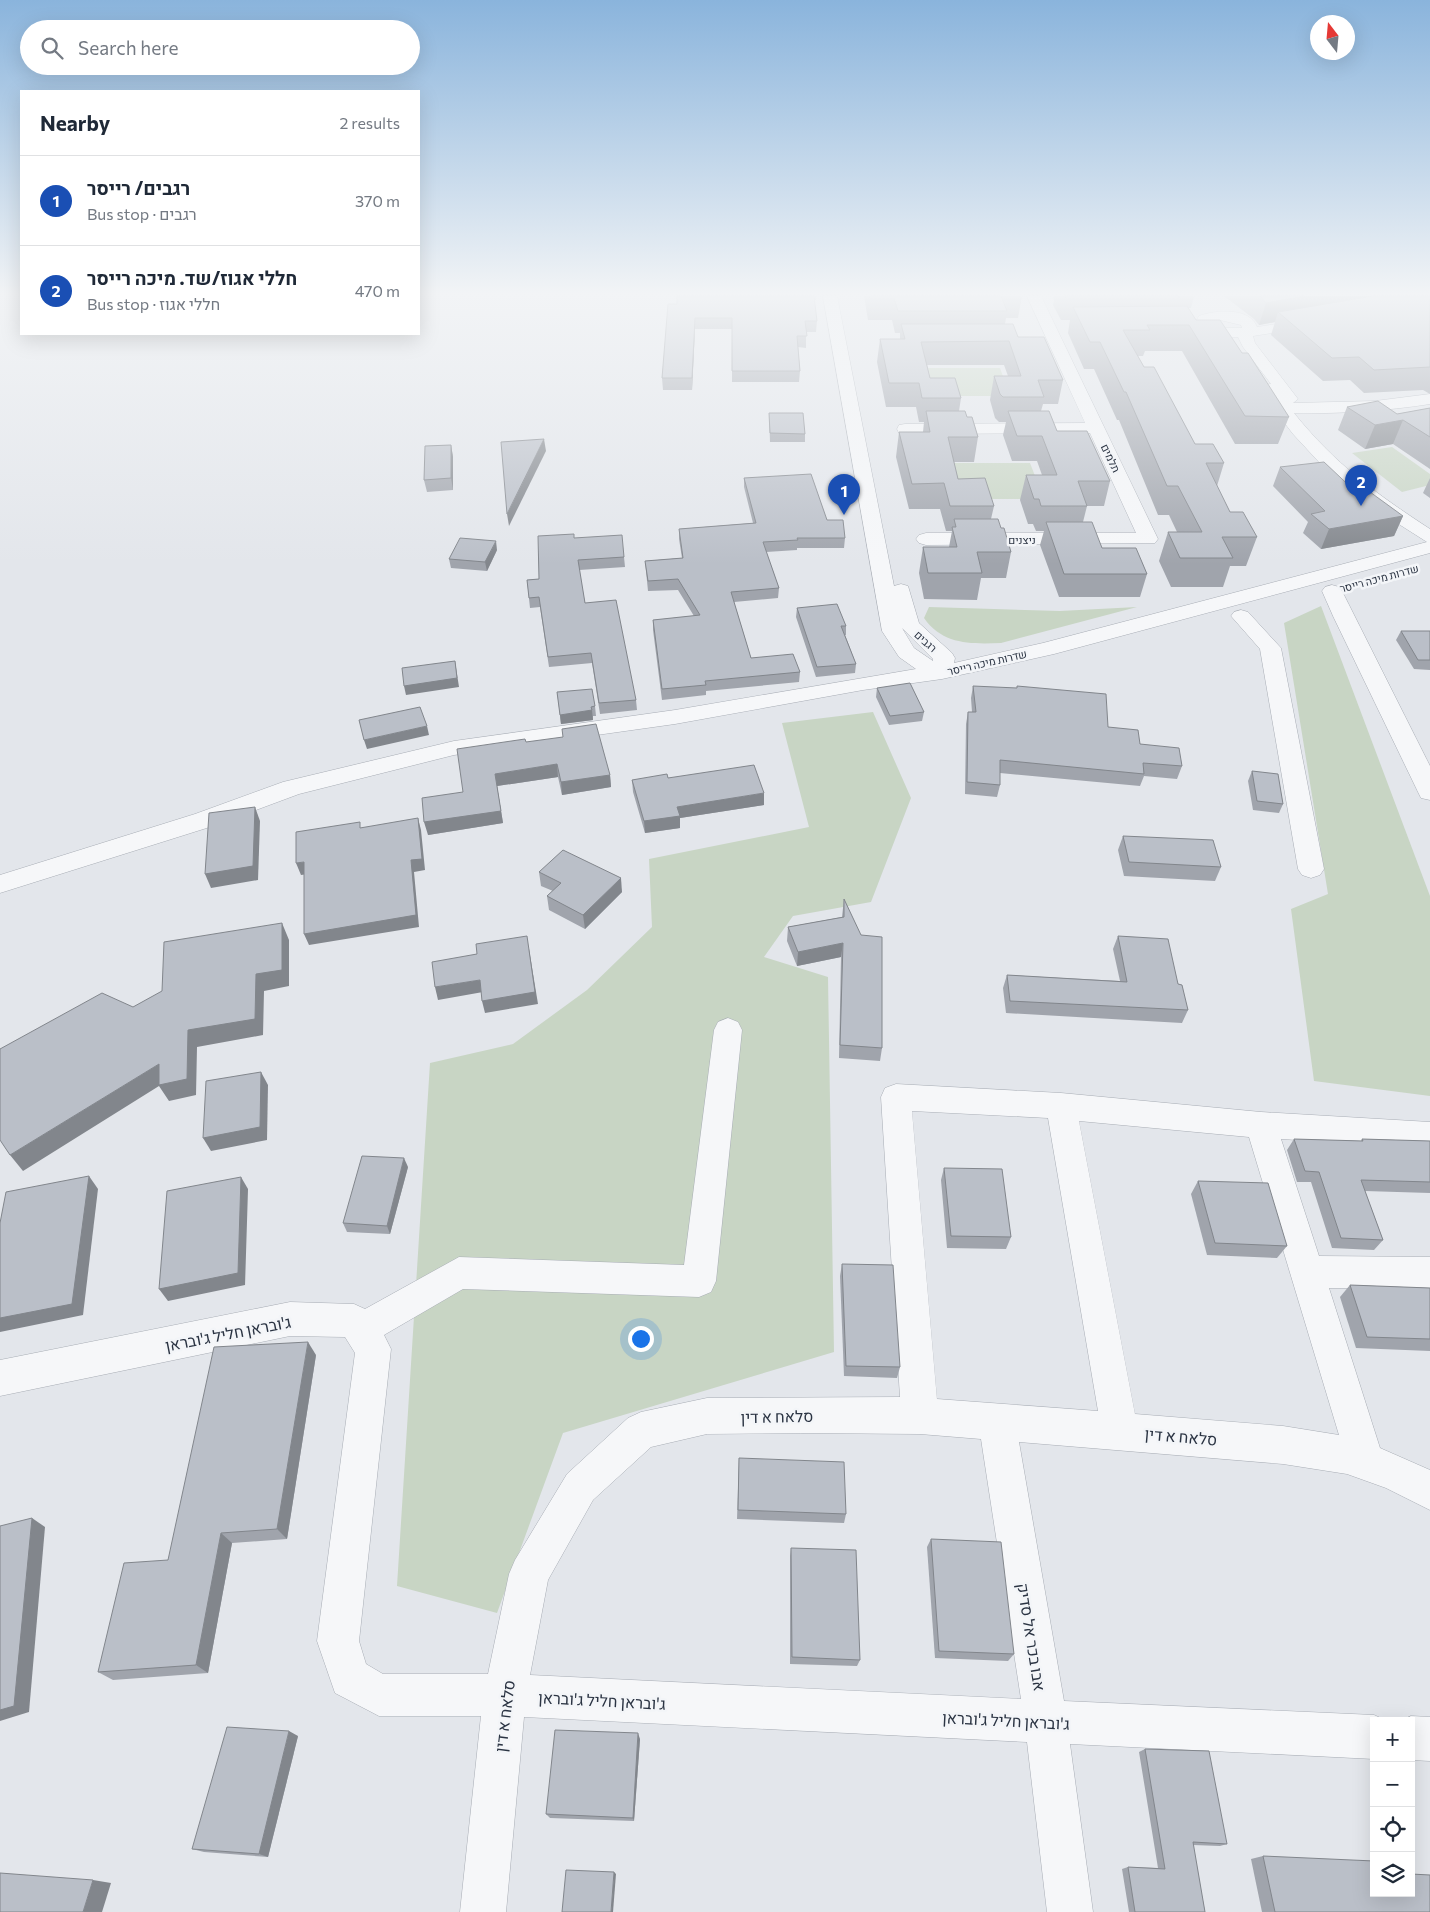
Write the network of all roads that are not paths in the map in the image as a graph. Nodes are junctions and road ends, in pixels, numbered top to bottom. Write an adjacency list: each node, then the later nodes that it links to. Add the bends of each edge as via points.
1 (847, 385): 22 (street, רגבים, via 892,631 909,657)
2 (861, 385): 20 (street, רגבים, via 907,619)
3 (1076, 385): 10 (street, תלמים)
4 (1269, 385): 8 (street)
5 (1274, 385): 8 (street)
6 (1430, 399): 7 (street)
7 (1398, 405): 8 (street); 9 (street)
8 (1289, 408): 12 (street, via 1352,469); 13 (street, via 1309,442 1337,470)
9 (1420, 420)
10 (1096, 428): 11 (street); 14 (street, תלמים)
11 (905, 430)
12 (1430, 524)
13 (1430, 537)
14 (1148, 539): 15 (street, ניצנים)
15 (926, 540)
16 (1430, 547): 21 (street, שדרות מיכה רייסר)
17 (1430, 564): 18 (street, שדרות מיכה רייסר)
18 (1332, 591): 19 (street, שדרות מיכה רייסר); 23 (street)
19 (1241, 616): 22 (street, שדרות מיכה רייסר, via 1011,675 974,677); 24 (street, via 1270,648)
20 (936, 649): 21 (street, via 980,658); 22 (street, רגבים, via 944,658)
21 (1004, 658): 22 (street, שדרות מיכה רייסר)
22 (942, 672): 25 (street, via 675,717 454,748 292,788 204,820)
23 (1430, 792)
24 (1311, 869)
25 (0, 884)
26 (728, 1030): 32 (street, via 699,1281 459,1273)
27 (1061, 1106): 28 (street); 34 (street, via 896,1097); 36 (street)
28 (1261, 1125): 29 (street); 30 (street)
29 (1430, 1135)
30 (1306, 1272): 31 (street); 37 (street)
31 (1430, 1273)
32 (361, 1330): 33 (street, ג'ובראן חליל ג'ובראן, via 354,1321 290,1319); 39 (street, ג'ובראן חליל ג'ובראן, via 373,1349 338,1641 350,1678 379,1695)
33 (0, 1378)
34 (920, 1416): 35 (street, סלאח א דין); 39 (street, סלאח א דין, via 707,1416 641,1431 580,1487 529,1574)
35 (997, 1422): 36 (street, סלאח א דין); 40 (street, אבו בכר אל סדיק)
36 (1120, 1431): 37 (street, סלאח א דין, via 1283,1445 1347,1455)
37 (1366, 1462): 38 (street, סלאח א דין)
38 (1430, 1490)
39 (505, 1695): 40 (street, ג'ובראן חליל ג'ובראן); 44 (street, סלאח א דין)
40 (1046, 1723): 41 (street, ג'ובראן חליל ג'ובראן); 45 (street, אבו בכר אל סדיק)
41 (1370, 1736)
42 (1415, 1738): 43 (street)
43 (1430, 1739)
44 (483, 1912)
45 (1070, 1912)

